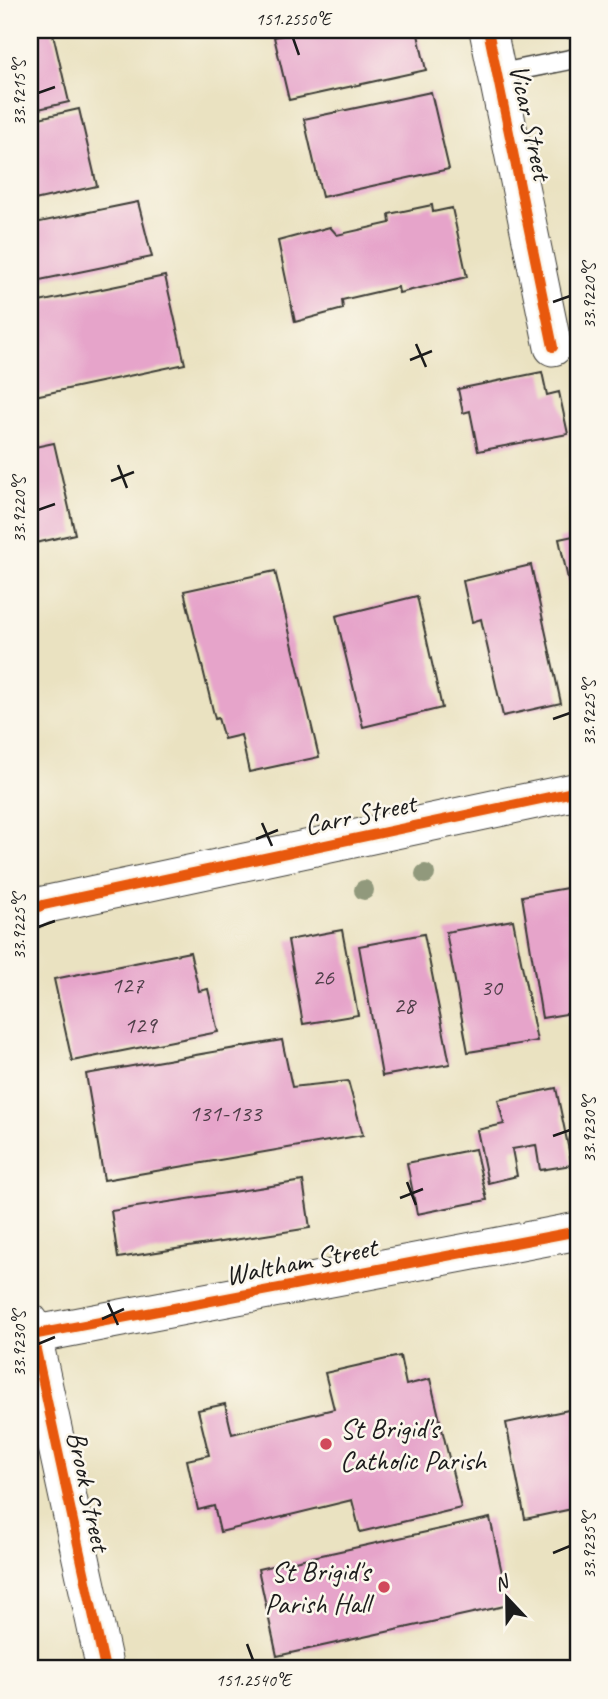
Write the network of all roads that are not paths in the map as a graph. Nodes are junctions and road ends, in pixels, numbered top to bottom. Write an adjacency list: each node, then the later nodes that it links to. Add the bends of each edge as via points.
1 (488, 30): 3 (street, Vicar Street)
2 (578, 58): 3 (lane)
3 (498, 74): 4 (street, Vicar Street)
4 (553, 347)
5 (578, 791): 6 (street, Carr Street)
6 (30, 911)
7 (578, 1231): 8 (street, Waltham Street)
8 (31, 1328): 9 (street, Brook Street)
9 (105, 1669)

